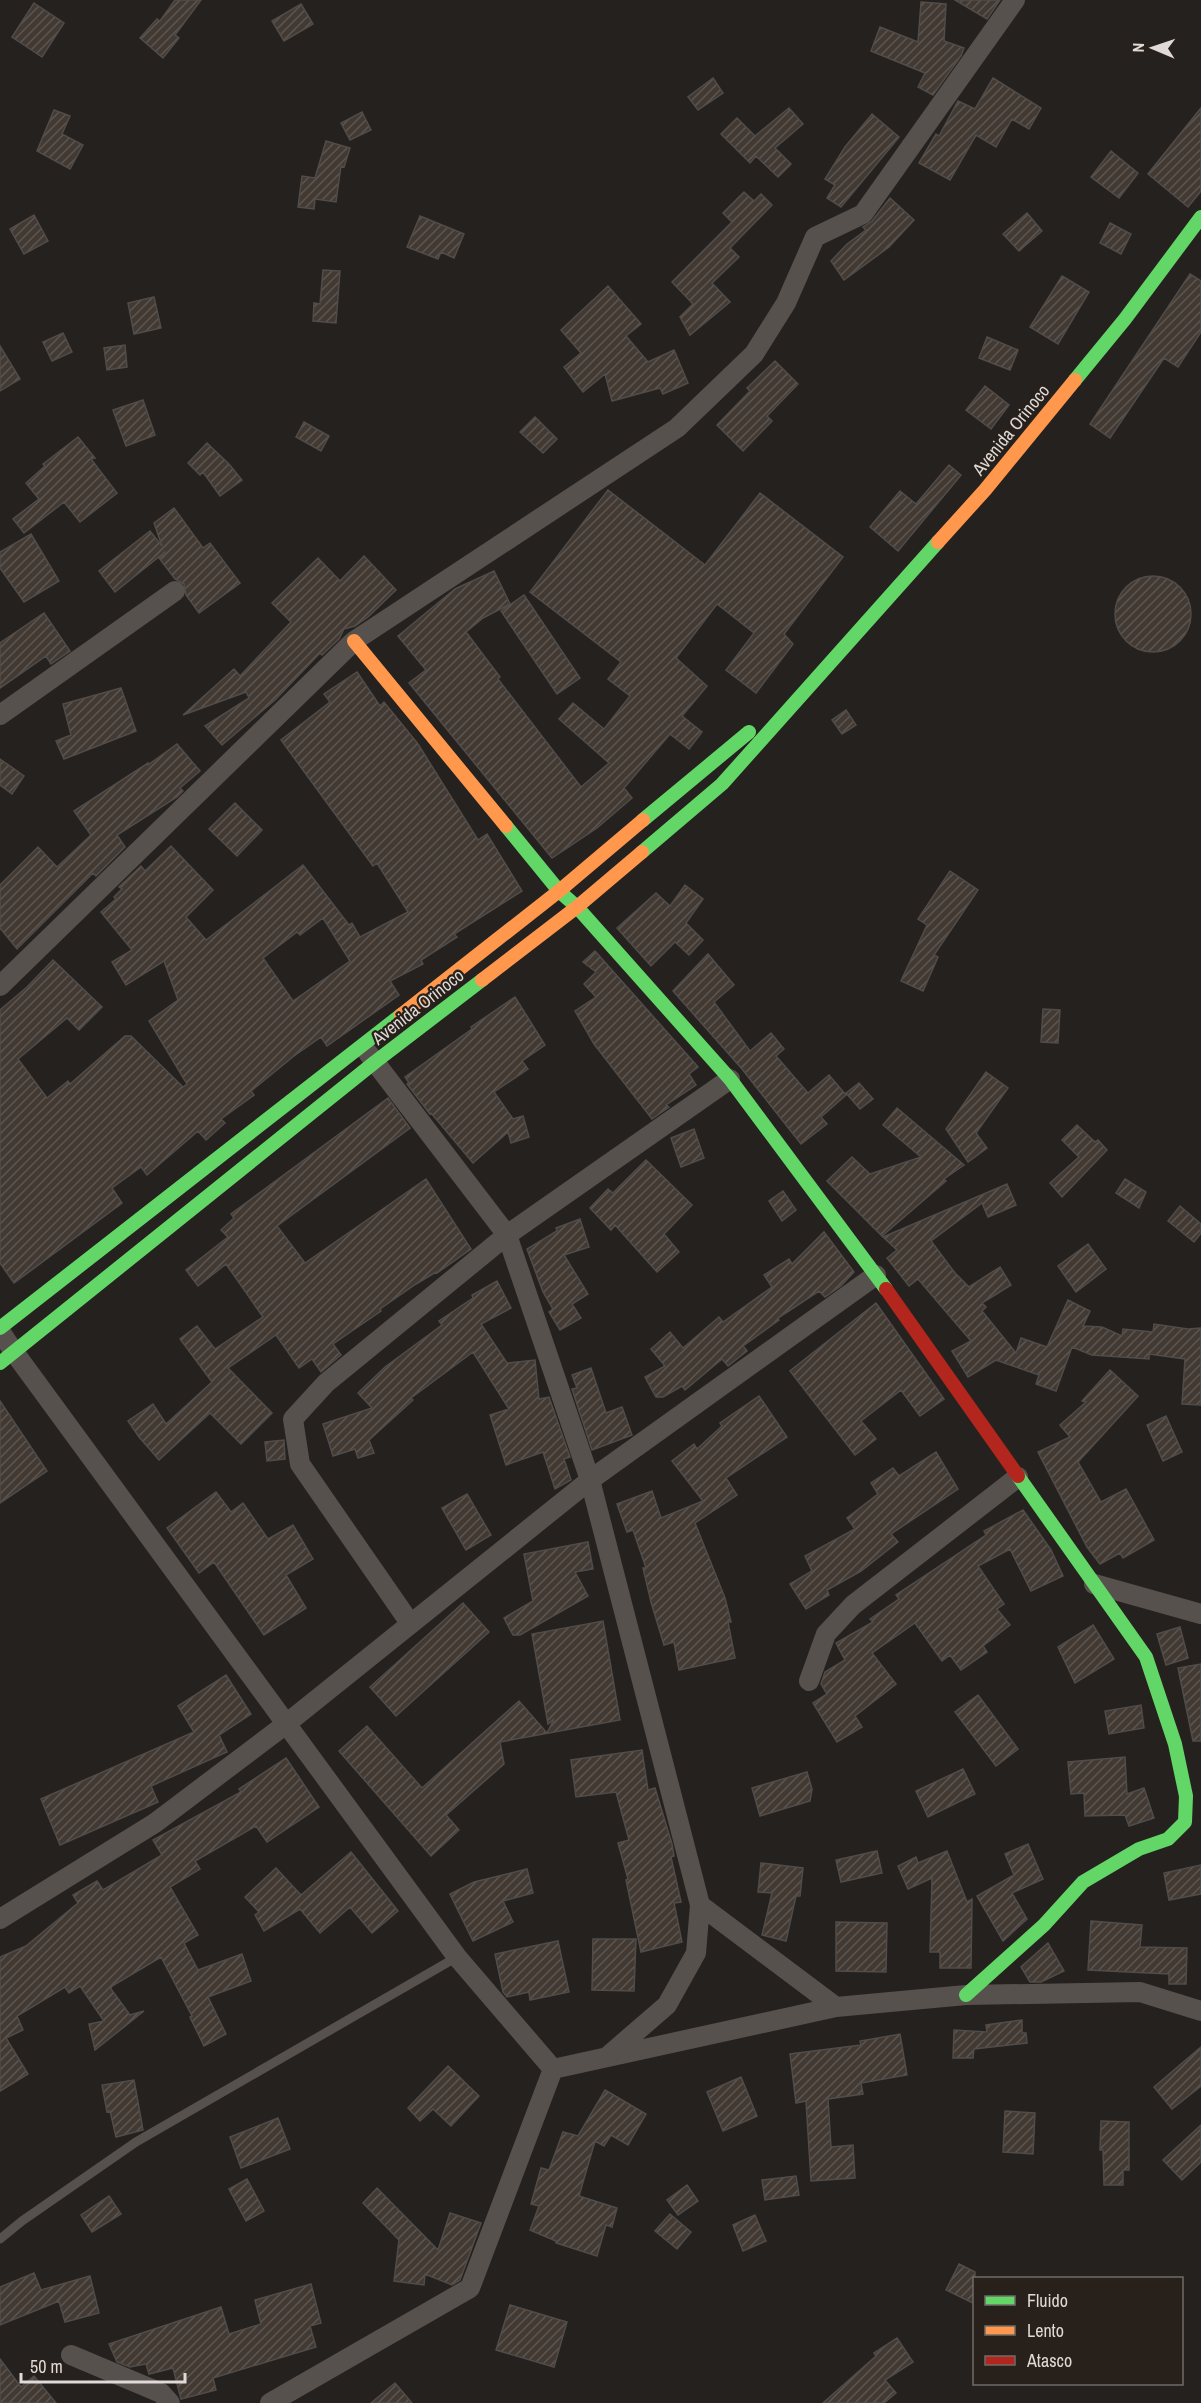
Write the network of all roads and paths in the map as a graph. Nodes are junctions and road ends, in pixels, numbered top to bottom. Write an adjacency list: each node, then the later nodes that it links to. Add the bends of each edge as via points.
1 (1016, 0): 4 (street, via 863,214 814,237 786,303 754,354 677,428)
2 (1201, 216): 5 (main road, Avenida Orinoco, via 1125,319 985,490)
3 (174, 591): 6 (street)
4 (354, 641): 7 (main road); 9 (street)
5 (835, 656): 7 (main road, Avenida Orinoco); 8 (main road, Avenida Orinoco, via 722,784)
6 (0, 715)
7 (559, 891): 8 (main road); 10 (main road, Avenida Orinoco)
8 (577, 907): 11 (main road, Avenida Orinoco); 12 (main road)
9 (0, 986)
10 (361, 1044): 11 (street); 15 (main road, Avenida Orinoco)
11 (375, 1062): 13 (street); 16 (main road, Avenida Orinoco)
12 (730, 1079): 13 (street); 14 (main road)
13 (507, 1235): 18 (street); 21 (street, via 326,1383 293,1419 300,1464)
14 (876, 1275): 17 (main road); 18 (street)
15 (0, 1329): 16 (street)
16 (7, 1357): 23 (street)
17 (1018, 1477): 19 (main road); 22 (street, via 853,1605 826,1634)
18 (590, 1480): 21 (street); 24 (street)
19 (1094, 1584): 20 (street); 27 (main road, via 1146,1657 1175,1744 1186,1796 1185,1822 1168,1839 1139,1849 1083,1882 1044,1925)
20 (1201, 1614)
21 (410, 1623): 23 (street)
22 (809, 1681)
23 (286, 1724): 25 (street, via 155,1823); 26 (street)
24 (700, 1905): 28 (street); 30 (street, via 696,1953 667,2005)
25 (0, 1919)
26 (457, 1957): 31 (street); 32 (lane, via 136,2142)
27 (966, 1995): 28 (street); 29 (street, via 1140,1992)
28 (836, 2007): 30 (street)
29 (1201, 2011)
30 (608, 2056): 31 (street)
31 (553, 2069): 35 (street, via 470,2288)
32 (0, 2239)
33 (71, 2355): 34 (street, via 161,2392)
34 (170, 2403)
35 (270, 2403)

